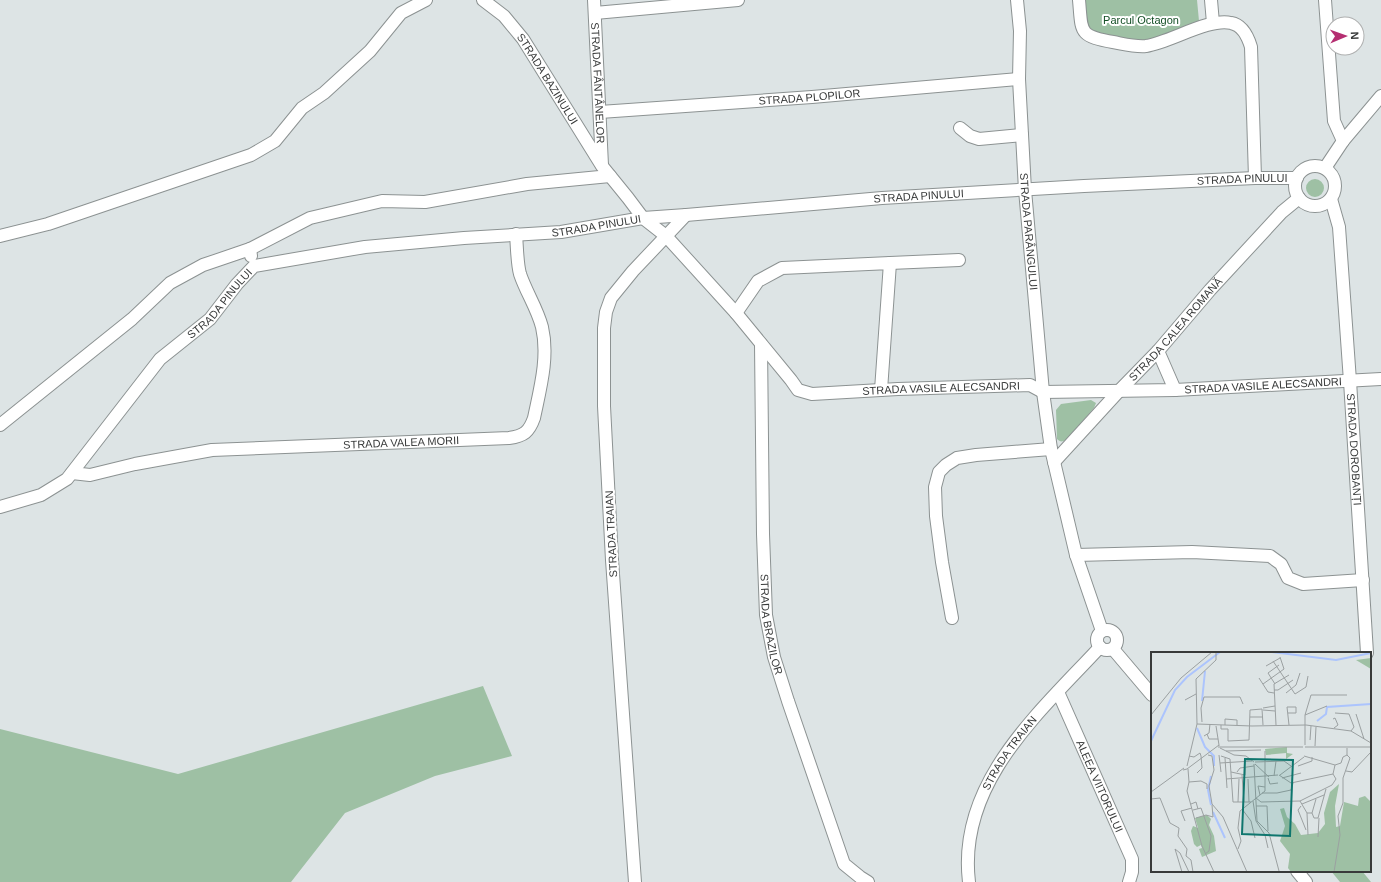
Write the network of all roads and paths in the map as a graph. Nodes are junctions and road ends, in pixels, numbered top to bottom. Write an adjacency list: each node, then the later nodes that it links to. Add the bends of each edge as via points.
1 (426, 0): 28 (street, via 401,13 370,51 324,93 302,108 275,141 251,154 214,167 48,224)
2 (483, 0): 17 (street, STRADA BAZINULUI, via 504,16 523,39)
3 (594, 0): 9 (street, STRADA FÂNTÂNELOR)
4 (738, 0): 9 (street)
5 (1018, 0): 11 (street, STRADA PARÂNGULUI)
6 (1079, 0): 10 (street, via 1082,28 1087,35 1095,39 1145,46)
7 (1211, 0): 10 (street)
8 (1325, 0): 16 (street, via 1334,121)
9 (595, 13): 13 (street, STRADA FÂNTÂNELOR)
10 (1213, 23): 20 (street, via 1231,23 1240,27 1248,36 1251,47)
11 (1019, 79): 13 (street, STRADA PLOPILOR); 15 (street, STRADA PARÂNGULUI)
12 (1381, 96): 16 (street)
13 (600, 112): 17 (street, STRADA FÂNTÂNELOR)
14 (960, 128): 15 (street, via 979,139)
15 (1022, 135): 22 (street, STRADA PARÂNGULUI)
16 (1343, 141): 18 (street)
17 (602, 166): 19 (street, STRADA VASILE ALECSANDRI)
18 (1325, 168): 21 (street, via 1306,168); 24 (street, via 1335,182)
19 (610, 176): 26 (street, STRADA VASILE ALECSANDRI); 30 (street, via 527,184 425,202 382,202 310,218)
20 (1255, 178): 21 (street, STRADA PINULUI); 22 (street, STRADA PINULUI)
21 (1297, 178): 23 (street, via 1295,188)
22 (1025, 190): 25 (street, STRADA PINULUI, via 882,198); 42 (street, STRADA PARÂNGULUI)
23 (1299, 198): 24 (street, via 1308,206 1315,207); 36 (street, STRADA CALEA ROMANĂ, via 1282,212 1210,290)
24 (1331, 199): 38 (street, STRADA DOROBANȚI, via 1339,227)
25 (686, 214): 26 (street, STRADA PINULUI); 29 (street, STRADA TRAIAN)
26 (643, 218): 27 (street, STRADA PINULUI, via 562,232); 29 (street, STRADA VASILE ALECSANDRI)
27 (516, 234): 33 (street, STRADA PINULUI, via 365,247); 46 (street, STRADA VALEA MORII, via 520,273 542,328 544,350 543,371 534,418 532,425 523,435 509,438 212,450 90,475)
28 (0, 236)
29 (666, 236): 34 (street, STRADA VASILE ALECSANDRI); 58 (street, STRADA TRAIAN, via 611,298 604,328 605,422 613,568)
30 (250, 249): 33 (street); 43 (street, via 203,265 170,283 132,319)
31 (959, 260): 32 (street)
32 (890, 263): 34 (street, via 782,268 758,281); 39 (street)
33 (254, 266): 46 (street, STRADA PINULUI, via 210,319 160,359)
34 (736, 313): 35 (street, STRADA VASILE ALECSANDRI)
35 (761, 344): 39 (street, STRADA VASILE ALECSANDRI, via 798,390 812,394); 59 (street, STRADA BRAZILOR, via 766,615 774,657 844,864)
36 (1158, 351): 40 (street); 41 (street, STRADA CALEA ROMANĂ)
37 (1381, 379): 38 (street, STRADA VASILE ALECSANDRI)
38 (1350, 381): 40 (street, STRADA VASILE ALECSANDRI); 49 (street, STRADA DOROBANȚI)
39 (881, 390): 42 (street, STRADA VASILE ALECSANDRI, via 1030,385)
40 (1175, 390): 41 (street, STRADA VASILE ALECSANDRI)
41 (1119, 391): 42 (street, STRADA VASILE ALECSANDRI); 45 (street, STRADA CALEA ROMANĂ)
42 (1043, 392): 44 (street, STRADA PARÂNGULUI)
43 (0, 424)
44 (1051, 449): 45 (street, STRADA PARÂNGULUI); 50 (street, via 956,458 939,472 935,487 936,516)
45 (1054, 462): 48 (street)
46 (72, 473): 47 (street, STRADA PINULUI, via 41,495)
47 (0, 507)
48 (1076, 555): 49 (street, via 1192,552 1270,556 1281,564 1288,578 1303,584); 51 (street)
49 (1363, 580): 54 (street, STRADA DOROBANȚI)
50 (952, 618)
51 (1102, 631): 52 (street, via 1097,639); 53 (street, via 1111,631 1117,637 1116,646)
52 (1100, 647): 53 (street, via 1108,651); 55 (street, STRADA TRAIAN)
53 (1112, 649): 56 (street)
54 (1367, 652)
55 (1058, 692): 60 (street, STRADA TRAIAN, via 1002,758 977,806 968,869); 61 (street, ALEEA VIITORULUI, via 1132,859)
56 (1151, 694)
57 (1298, 872): 62 (street)
58 (635, 882)
59 (868, 882)
60 (969, 882)
61 (1129, 882)
62 (1306, 882)

